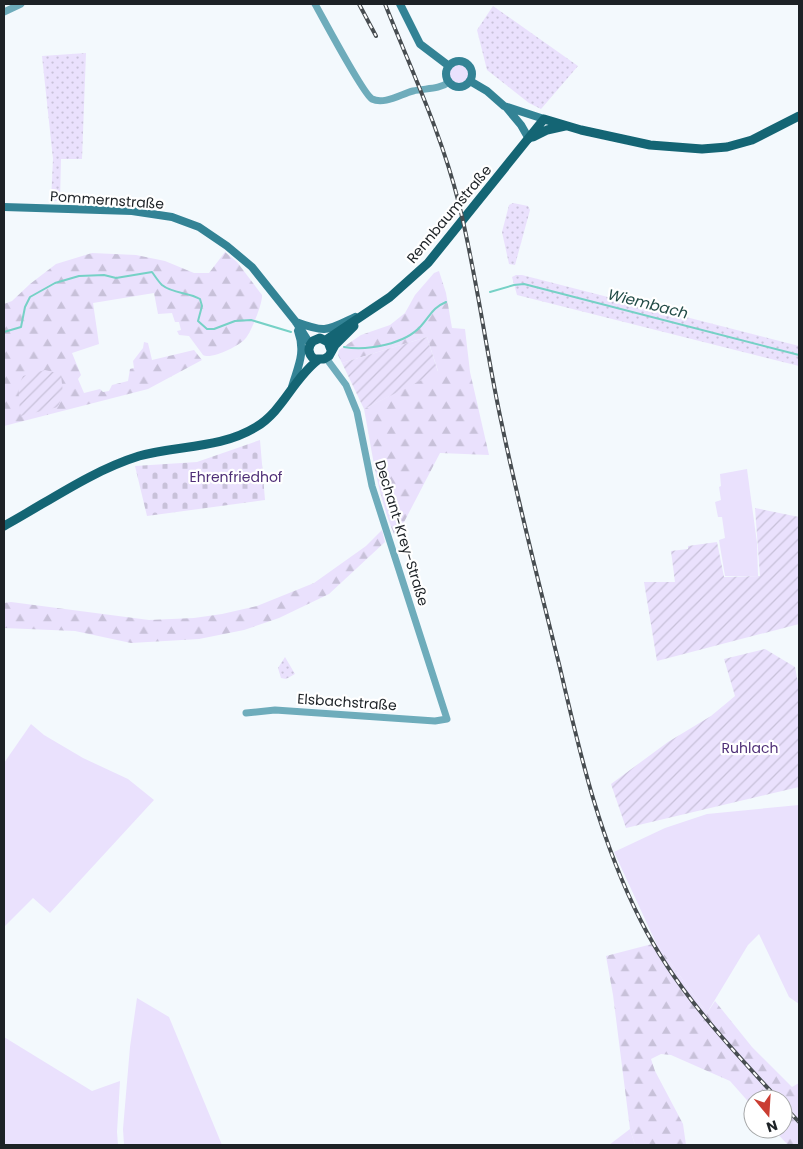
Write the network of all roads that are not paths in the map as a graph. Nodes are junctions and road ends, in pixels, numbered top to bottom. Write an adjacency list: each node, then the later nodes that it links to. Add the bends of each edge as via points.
1 (21, 4): 4 (street)
2 (315, 4): 7 (street, via 371,99 383,101)
3 (400, 4): 5 (main road, via 420,44)
4 (4, 12)
5 (449, 66): 6 (main road, via 455,61 467,63 472,69); 7 (main road, via 446,72)
6 (470, 80): 7 (main road, via 460,87); 8 (main road)
7 (449, 82)
8 (504, 106): 10 (main road); 12 (main road, via 521,125)
9 (799, 116): 11 (main road, via 752,140 705,149 658,146)
10 (544, 119): 11 (main road); 12 (main road, Rennbaumstraße)
11 (568, 126): 12 (main road)
12 (528, 139): 14 (main road, Rennbaumstraße, via 428,263)
13 (4, 208): 15 (main road, Pommernstraße, via 140,212 172,217 206,231 228,246 252,268)
14 (364, 316): 15 (main road, via 319,330); 16 (main road, Rennbaumstraße); 17 (main road, Rennbaumstraße)
15 (296, 322): 16 (main road); 18 (main road, via 302,354)
16 (318, 341): 17 (main road); 17 (main road)
17 (321, 356): 18 (main road, Rennbaumstraße); 21 (street, Dechant-Krey-Straße, via 346,385 358,412 372,486)
18 (291, 391): 19 (main road, Rennbaumstraße, via 270,417 248,432 211,444 125,461)
19 (4, 526)
20 (246, 713): 21 (street, Elsbachstraße, via 275,710)
21 (447, 719)

